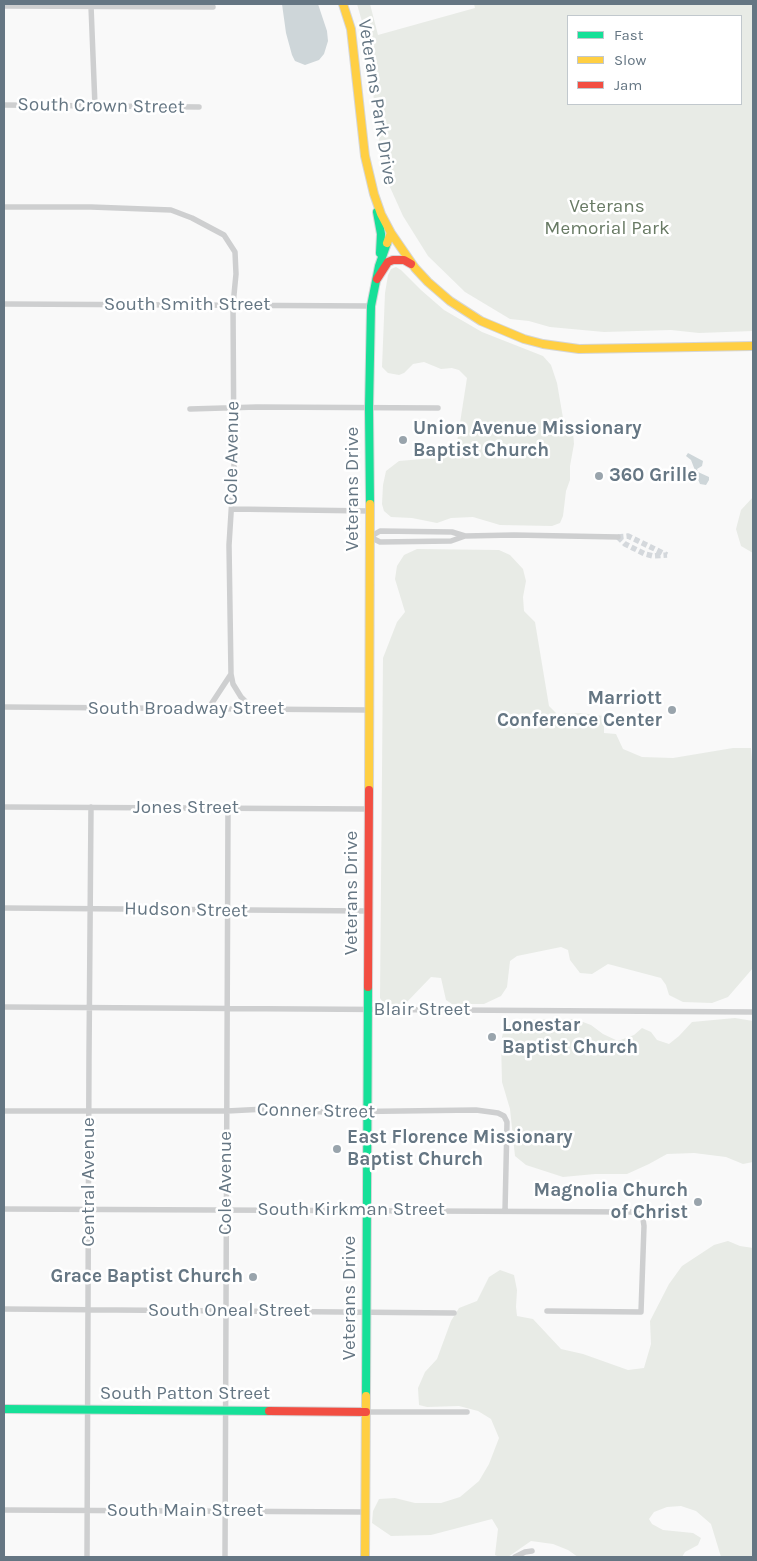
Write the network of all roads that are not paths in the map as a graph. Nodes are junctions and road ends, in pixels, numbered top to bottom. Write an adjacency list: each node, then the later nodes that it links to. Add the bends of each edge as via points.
1 (343, 4): 8 (main road, Veterans Park Drive, via 350,29 363,142)
2 (4, 6): 3 (street)
3 (91, 6): 4 (street); 6 (street)
4 (213, 7)
5 (4, 105): 6 (street, South Crown Street)
6 (95, 106): 7 (street, South Crown Street)
7 (199, 107)
8 (374, 194): 10 (main road, Veterans Park Drive); 11 (main road, via 381,234)
9 (4, 207): 15 (street, Cole Avenue, via 171,210 192,218 224,235 235,252)
10 (391, 233): 11 (main road, Veterans Drive); 12 (main road, Veterans Park Drive)
11 (379, 266): 13 (main road, Veterans Drive)
12 (416, 268): 13 (main road, via 404,260 393,260 388,262); 17 (main road, Veterans Park Drive, via 428,282 481,322 543,344 593,349)
13 (375, 283): 16 (main road, Veterans Drive)
14 (4, 304): 15 (street, South Smith Street)
15 (233, 305): 16 (street, South Smith Street); 18 (street, Cole Avenue)
16 (371, 306): 19 (main road, Veterans Drive)
17 (753, 346)
18 (234, 407): 19 (street); 21 (street); 22 (street, Cole Avenue)
19 (369, 408): 20 (street); 23 (main road, Veterans Drive)
20 (438, 408)
21 (190, 410)
22 (232, 509): 23 (street); 27 (street, Cole Avenue, via 229,545)
23 (369, 511): 25 (main road, Veterans Drive)
24 (465, 536): 25 (street, via 451,541 380,542); 25 (street, via 452,532 380,531); 26 (street)
25 (370, 537): 31 (main road, Veterans Drive)
26 (618, 537)
27 (231, 674): 29 (street); 30 (street, Cole Avenue, via 241,697 251,707)
28 (4, 708): 29 (street, South Broadway Street)
29 (208, 709): 30 (street, South Broadway Street)
30 (261, 710): 31 (street, South Broadway Street)
31 (369, 710): 35 (main road, Veterans Drive)
32 (4, 807): 33 (street, Jones Street)
33 (91, 807): 34 (street, Jones Street); 37 (street, Central Avenue)
34 (228, 808): 35 (street, Jones Street); 38 (street, Cole Avenue)
35 (368, 809): 39 (main road, Veterans Drive)
36 (4, 908): 37 (street, Hudson Street)
37 (91, 909): 38 (street, Hudson Street); 41 (street, Central Avenue)
38 (228, 910): 39 (street, Hudson Street); 42 (street, Cole Avenue)
39 (368, 912): 43 (main road, Veterans Drive)
40 (4, 1007): 41 (street, Blair Street)
41 (90, 1007): 42 (street, Blair Street); 46 (street, Central Avenue)
42 (227, 1008): 43 (street, Blair Street); 47 (street, Cole Avenue)
43 (367, 1009): 44 (street, Blair Street); 48 (main road, Veterans Drive)
44 (753, 1012)
45 (4, 1111): 46 (street, Conner Street)
46 (89, 1111): 47 (street, Conner Street); 50 (street, Central Avenue)
47 (227, 1111): 48 (street, Conner Street); 51 (street, Cole Avenue)
48 (367, 1112): 52 (main road, Veterans Drive); 53 (street, Conner Street, via 476,1110 498,1112 504,1116 507,1122)
49 (4, 1209): 50 (street, South Kirkman Street)
50 (88, 1209): 51 (street, South Kirkman Street); 55 (street, Central Avenue)
51 (226, 1210): 52 (street, South Kirkman Street); 56 (street, Cole Avenue)
52 (367, 1210): 53 (street, South Kirkman Street); 58 (main road, Veterans Drive)
53 (505, 1211): 57 (street, South Kirkman Street, via 637,1212 643,1219 641,1312)
54 (4, 1309): 55 (street, South Oneal Street)
55 (88, 1310): 56 (street, South Oneal Street); 61 (street, Central Avenue)
56 (226, 1311): 58 (street, South Oneal Street); 62 (street, Cole Avenue)
57 (547, 1311)
58 (366, 1312): 59 (street, South Oneal Street); 63 (main road, Veterans Drive)
59 (454, 1313)
60 (4, 1409): 61 (main road, South Patton Street)
61 (87, 1410): 62 (main road, South Patton Street); 66 (street, Central Avenue)
62 (225, 1411): 63 (main road, South Patton Street); 67 (street, Cole Avenue)
63 (366, 1412): 64 (street); 68 (main road, Veterans Drive)
64 (467, 1412)
65 (4, 1510): 66 (street, South Main Street)
66 (86, 1511): 67 (street, South Main Street); 70 (street, Central Avenue)
67 (225, 1512): 68 (street, South Main Street); 71 (street, Cole Avenue)
68 (365, 1512): 72 (main road, Veterans Drive)
69 (532, 1551): 73 (street)
70 (87, 1557)
71 (225, 1557)
72 (365, 1557)
73 (515, 1557)

